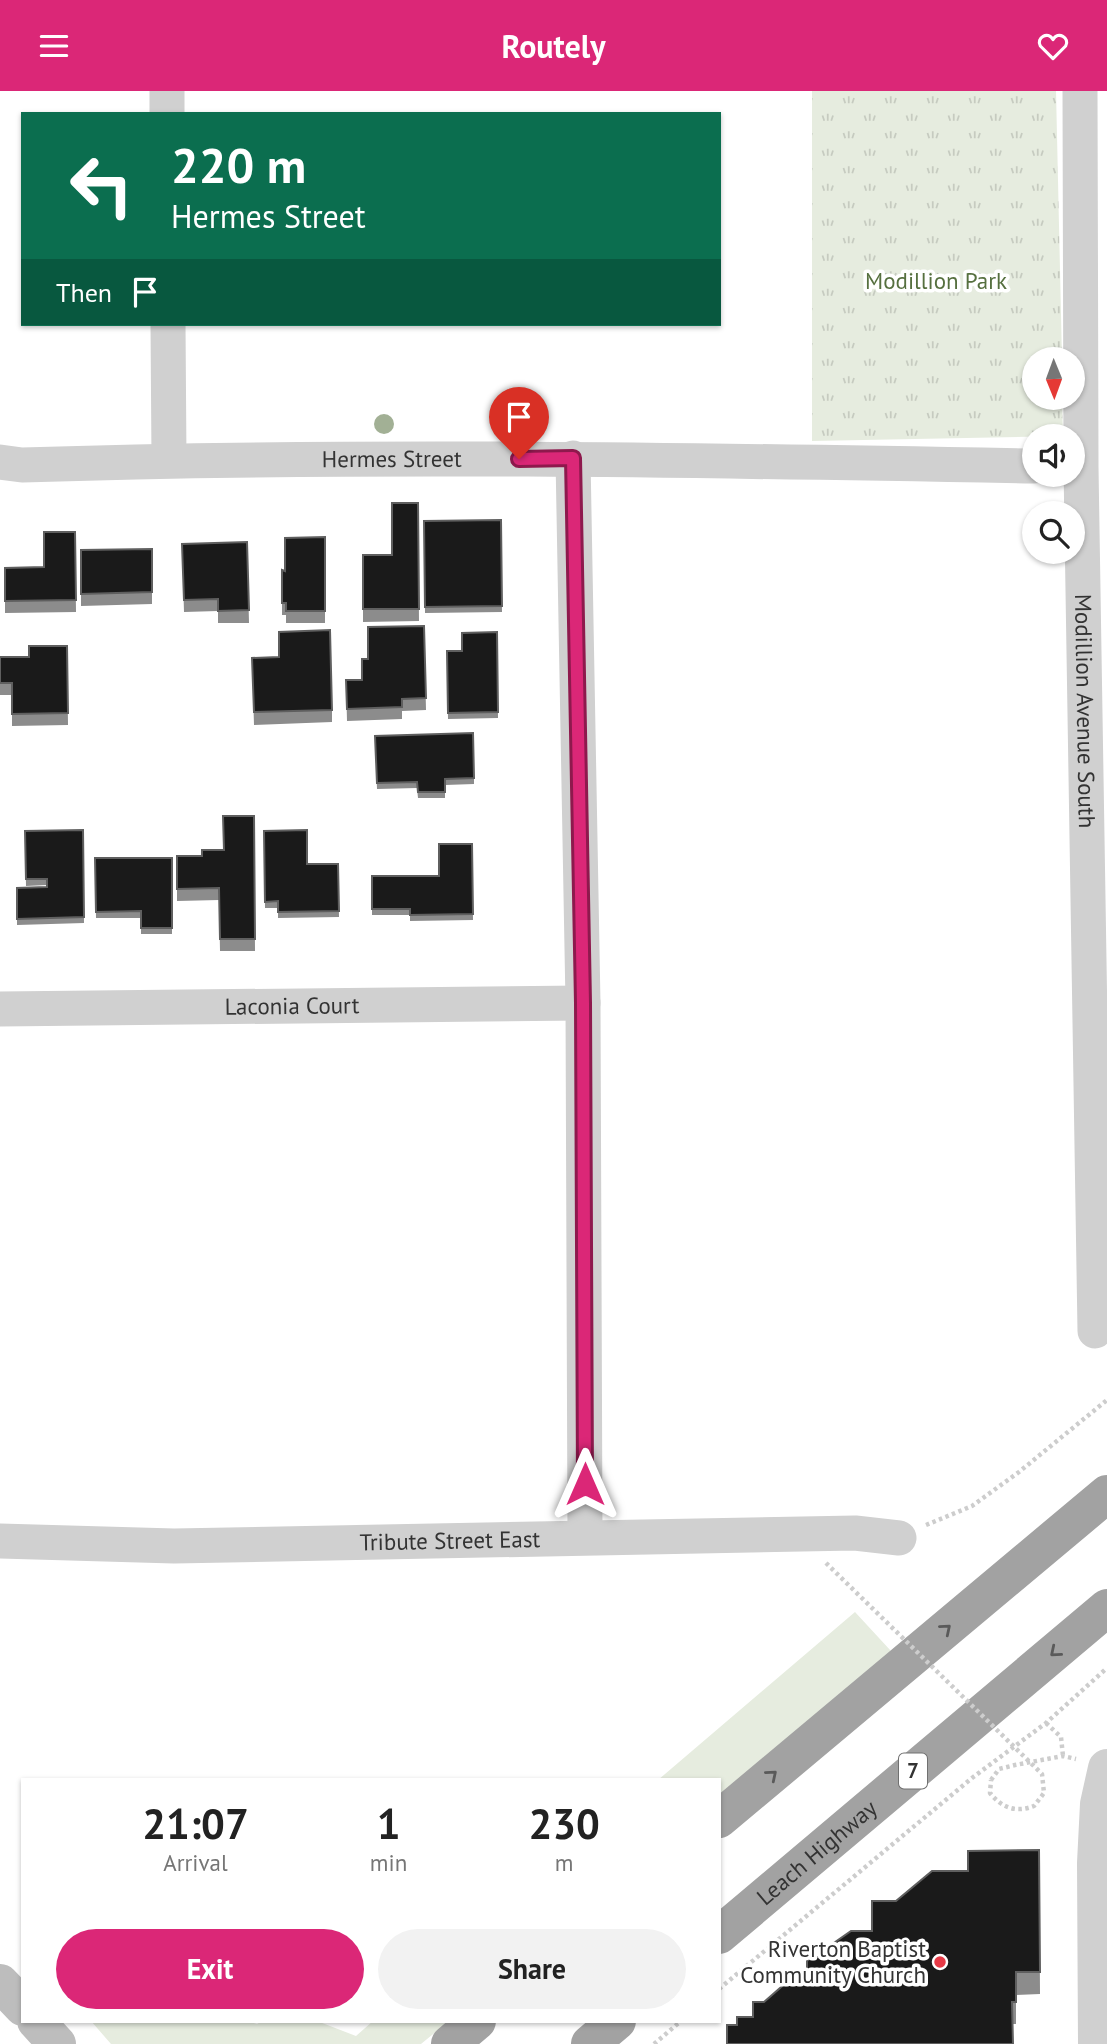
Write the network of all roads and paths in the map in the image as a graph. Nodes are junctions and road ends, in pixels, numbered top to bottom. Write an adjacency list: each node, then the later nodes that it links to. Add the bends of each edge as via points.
1 (167, 91): 3 (street)
2 (1080, 91): 5 (street, Modillion Avenue South)
3 (167, 112)
4 (168, 326): 7 (street)
5 (1077, 424)
6 (573, 458): 7 (street, Hermes Street); 9 (street, Hermes Street); 11 (street)
7 (169, 460): 8 (street, Hermes Street)
8 (0, 462)
9 (1022, 466)
10 (1077, 487): 13 (street, Modillion Avenue South)
11 (583, 1003): 12 (street, Laconia Court); 16 (street)
12 (0, 1009)
13 (1095, 1331)
14 (1107, 1400): 17 (path, via 972,1506)
15 (1107, 1493): 25 (highway, one-way to 15)
16 (585, 1537): 17 (street, Tribute Street East, via 855,1533); 18 (street, Tribute Street East, via 174,1546)
17 (899, 1538)
18 (0, 1541)
19 (826, 1563): 23 (path, bridge, via 1042,1774 1045,1787 1034,1806 1014,1810 996,1801 990,1793 991,1780 999,1769 1048,1757)
20 (1107, 1608): 26 (highway, Leach Highway / 7, one-way to 26)
21 (1107, 1668): 22 (path)
22 (1046, 1723): 23 (path, via 1061,1737); 28 (path, via 972,1778)
23 (1063, 1756): 24 (path)
24 (1107, 1768): 38 (street, via 1099,1804 1096,1863)
25 (721, 1817)
26 (721, 1933)
27 (0, 1983): 29 (main road)
28 (721, 1987)
29 (21, 2005)
30 (38, 2023): 34 (main road)
31 (475, 2023): 35 (highway)
32 (615, 2023): 36 (highway)
33 (679, 2023): 37 (path)
34 (57, 2044)
35 (450, 2044)
36 (590, 2044)
37 (654, 2044)
38 (1097, 2044)

